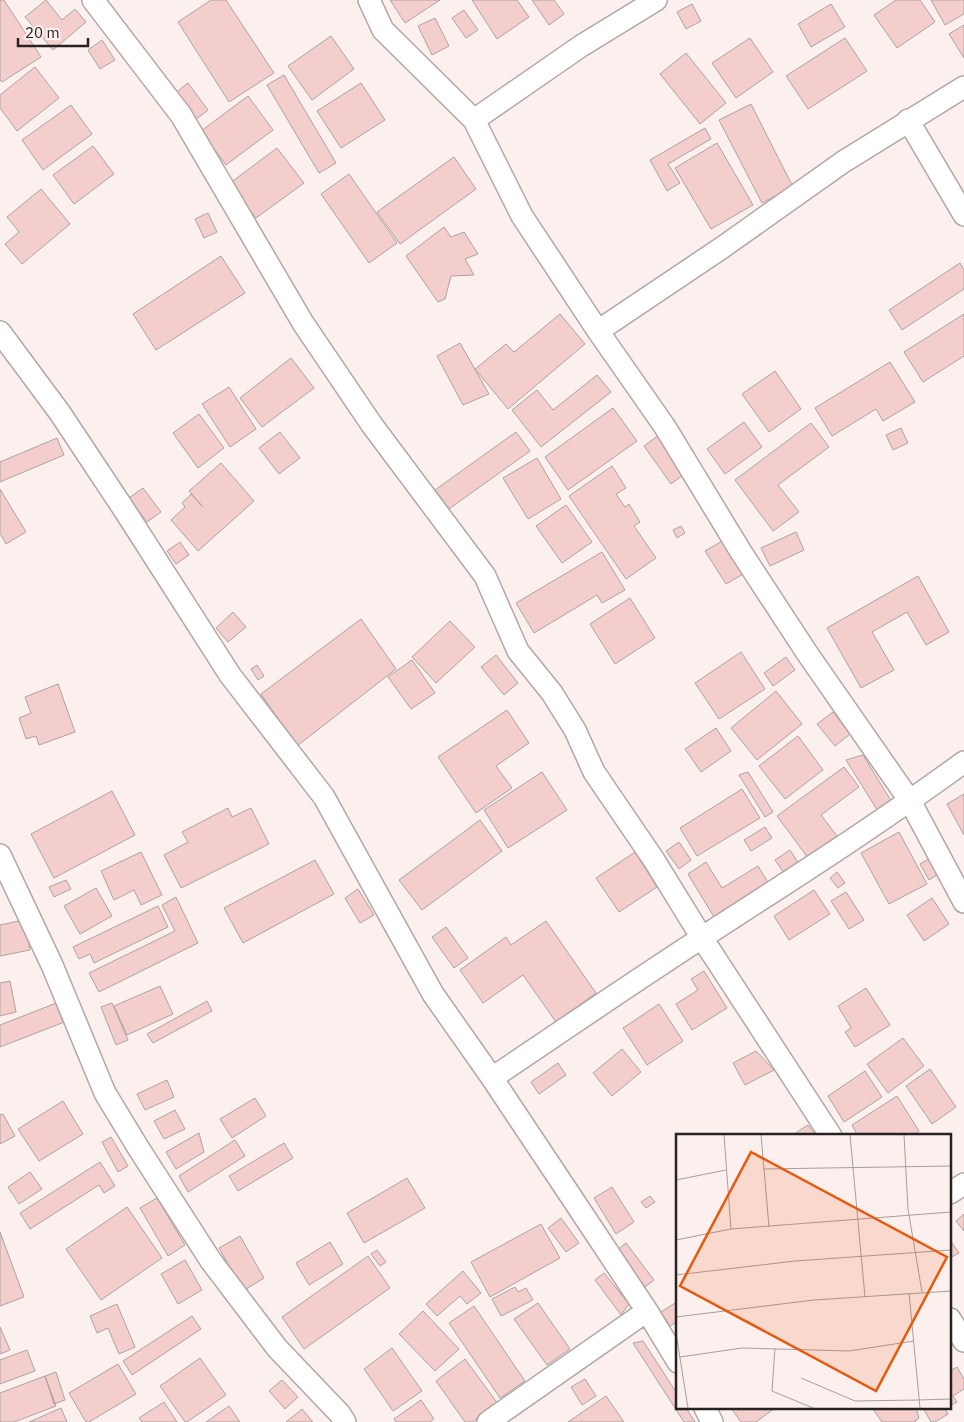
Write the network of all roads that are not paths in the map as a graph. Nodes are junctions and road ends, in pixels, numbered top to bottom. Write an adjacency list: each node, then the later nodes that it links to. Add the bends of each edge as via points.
1 (93, 0): 14 (street, via 181,115 303,323 372,425 485,576 518,651 552,693 576,730 594,772)
2 (369, 0): 5 (street, via 383,30)
3 (656, 0): 5 (street, via 581,46)
4 (964, 87): 6 (street)
5 (474, 120): 8 (street, via 522,216)
6 (908, 120): 7 (street); 8 (street)
7 (964, 216)
8 (598, 331): 11 (street, via 665,427 807,653)
9 (0, 332): 15 (street, via 126,511 230,675 324,797 433,994)
10 (964, 762): 11 (street)
11 (910, 801): 13 (street); 14 (street)
12 (0, 855): 24 (street, via 52,965 105,1092 134,1141 211,1261 277,1348)
13 (964, 902)
14 (702, 938): 15 (street); 16 (street)
15 (492, 1078): 19 (street)
16 (830, 1134)
17 (964, 1184): 18 (street)
18 (952, 1192)
19 (647, 1311): 22 (street); 25 (street)
20 (952, 1322): 21 (street)
21 (964, 1341)
22 (676, 1359)
23 (706, 1410): 26 (street)
24 (345, 1422)
25 (488, 1422)
26 (712, 1422)

